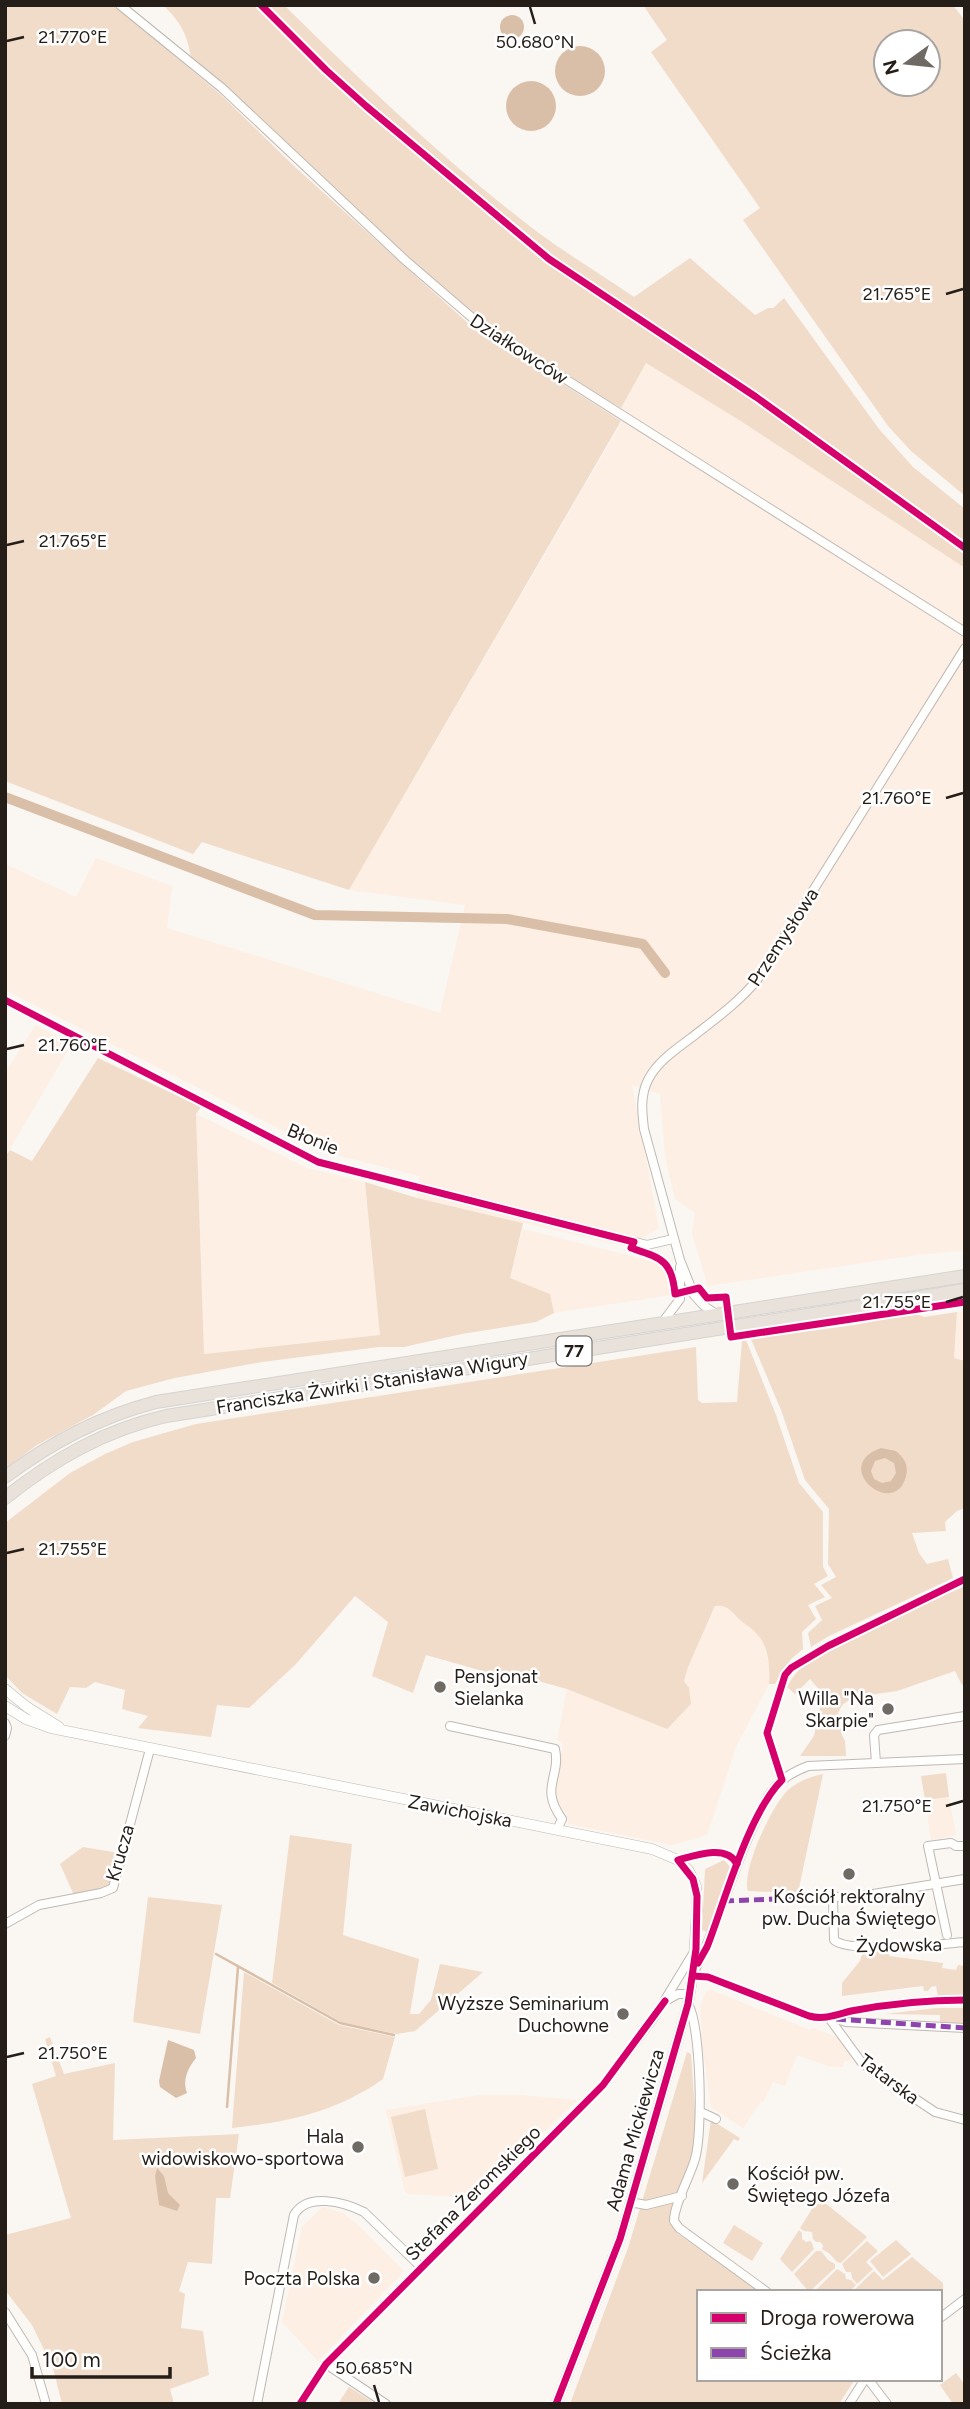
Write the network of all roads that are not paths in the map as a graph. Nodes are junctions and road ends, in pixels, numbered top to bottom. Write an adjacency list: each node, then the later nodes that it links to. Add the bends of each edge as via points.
1 (120, 5): 2 (street, Działkowców, via 222,88 483,327)
2 (965, 632)
3 (965, 648): 5 (street, Przemysłowa, via 757,980 669,1055 648,1080 642,1102 644,1129)
4 (5, 1000): 5 (street, Błonie, via 318,1162 647,1245)
5 (673, 1239): 6 (street, Przemysłowa)
6 (680, 1261): 9 (street, via 694,1295); 10 (street, via 680,1299)
7 (965, 1276): 9 (main road, Franciszka Żwirki i Stanisława Wigury / 77)
8 (965, 1290): 12 (main road, Franciszka Żwirki i Stanisława Wigury / 77, via 166,1416 122,1428 79,1448)
9 (716, 1314): 10 (main road, Franciszka Żwirki i Stanisława Wigury / 77)
10 (662, 1323): 11 (main road, Franciszka Żwirki i Stanisława Wigury / 77, via 156,1402 80,1429)
11 (5, 1477)
12 (7, 1497)
13 (5, 1689): 17 (street, Zawichojska)
14 (5, 1706): 17 (street, Zawichojska, via 20,1717)
15 (965, 1716): 20 (street, via 878,1730 874,1735)
16 (450, 1726): 21 (street, via 555,1749 550,1794 562,1819)
17 (62, 1729): 18 (street, Zawichojska)
18 (150, 1749): 21 (street, Zawichojska); 29 (street, Krucza, via 113,1888 39,1905)
19 (965, 1759): 20 (street)
20 (876, 1763): 24 (street, via 807,1766 788,1775 772,1791)
21 (557, 1830): 23 (street, Zawichojska, via 652,1849)
22 (965, 1846): 26 (street, via 928,1846)
23 (678, 1860): 24 (street, via 727,1853); 32 (street, Adama Mickiewicza, via 696,1886)
24 (737, 1864): 33 (street)
25 (965, 1879): 26 (street)
26 (937, 1884): 28 (street); 30 (street)
27 (804, 1898): 28 (street)
28 (833, 1898): 31 (street, Żydowska, via 834,1940 844,1946)
29 (5, 1924)
30 (947, 1935)
31 (965, 1942)
32 (696, 1949): 33 (street, Adama Mickiewicza); 36 (street, Stefana Żeromskiego)
33 (693, 1974): 34 (street, Adama Mickiewicza); 37 (street, via 809,2016)
34 (689, 1999): 36 (street, via 678,1994); 39 (street); 43 (street, Adama Mickiewicza)
35 (965, 2000): 37 (street, via 851,2011)
36 (665, 2001): 44 (street, Stefana Żeromskiego, via 603,2085)
37 (829, 2018): 38 (street); 41 (street, Tatarska, via 862,2063 928,2108)
38 (965, 2028)
39 (701, 2112): 40 (street); 42 (street, via 696,2157)
40 (716, 2119)
41 (965, 2120)
42 (682, 2196): 43 (street, via 646,2204); 45 (street, via 674,2218 679,2228)
43 (630, 2202): 56 (street, Adama Mickiewicza, via 605,2283)
44 (421, 2267): 49 (street, Stefana Żeromskiego); 53 (street, via 364,2212 335,2202 303,2204 296,2211)
45 (764, 2290)
46 (965, 2299): 48 (street)
47 (5, 2312): 52 (street, via 32,2355)
48 (942, 2316)
49 (326, 2364): 54 (street, Stefana Żeromskiego); 55 (street)
50 (866, 2381): 57 (street)
51 (869, 2381): 58 (street)
52 (46, 2404)
53 (257, 2404)
54 (300, 2404)
55 (386, 2404)
56 (556, 2404)
57 (849, 2404)
58 (887, 2404)

